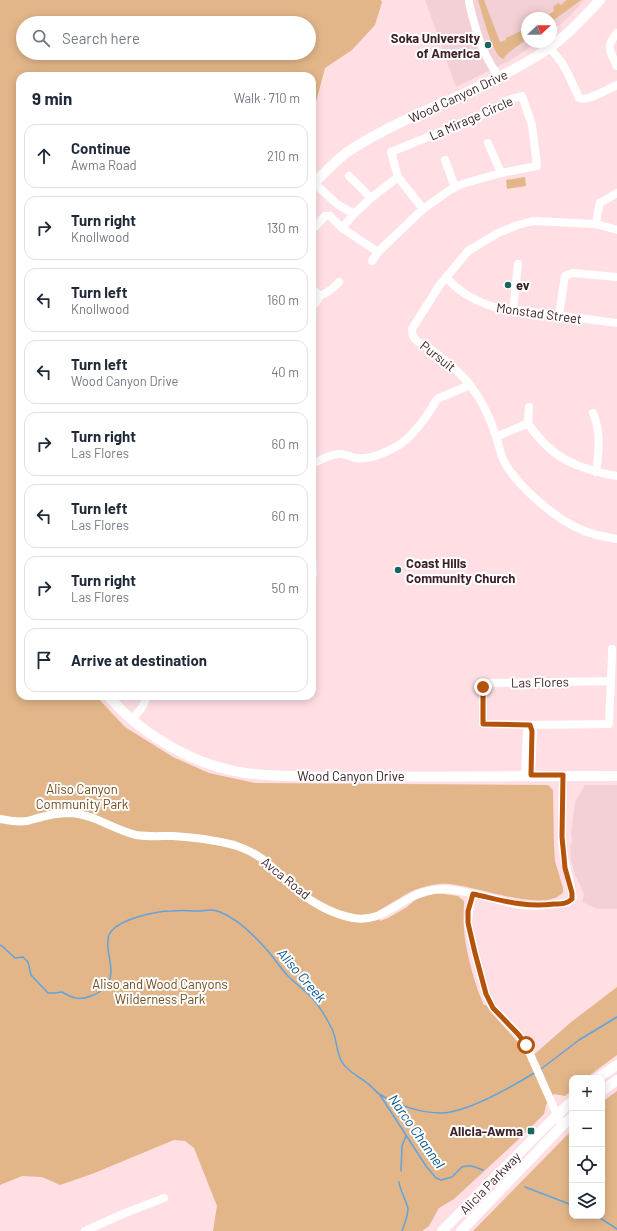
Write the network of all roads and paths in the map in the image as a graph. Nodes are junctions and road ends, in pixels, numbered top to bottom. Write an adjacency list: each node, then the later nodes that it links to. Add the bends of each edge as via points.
1 (469, 0): 7 (street, via 484,52)
2 (600, 0): 4 (main road, Wood Canyon Drive)
3 (617, 33): 6 (street, via 609,46)
4 (557, 42)
5 (550, 48): 7 (main road, Wood Canyon Drive); 8 (street, via 562,63 582,100)
6 (617, 66)
7 (500, 78): 14 (main road, Wood Canyon Drive, via 368,139 345,154)
8 (617, 85)
9 (488, 143): 11 (street)
10 (445, 160): 16 (street)
11 (501, 173): 13 (street, La Mirage Circle, via 537,166 532,125 522,96 508,100 499,108 392,151); 16 (street, La Mirage Circle)
12 (349, 176): 18 (street)
13 (398, 177): 18 (street); 19 (street)
14 (316, 181)
15 (316, 186): 20 (street)
16 (455, 187): 19 (street, La Mirage Circle)
17 (617, 193): 21 (street, via 600,203)
18 (371, 198): 20 (street)
19 (423, 209): 25 (street, La Mirage Circle)
20 (354, 214): 23 (street)
21 (596, 224): 24 (street, Pursuit); 29 (street, Pursuit, via 533,221 518,225 498,233 468,251)
22 (316, 226): 23 (street, via 325,216 330,216)
23 (342, 228): 25 (street)
24 (617, 230)
25 (378, 252): 26 (street, La Mirage Circle)
26 (372, 261)
27 (518, 264): 34 (street)
28 (617, 277): 35 (street, via 573,272 565,276)
29 (446, 278): 34 (street, Monstad Street, via 453,286 480,303); 37 (street, Pursuit, via 414,324 412,334 415,339 453,367)
30 (339, 282): 32 (street, via 332,290)
31 (316, 292): 32 (street)
32 (319, 296): 33 (street)
33 (316, 302)
34 (514, 310): 35 (street, Monstad Street)
35 (559, 316): 36 (street, Monstad Street)
36 (617, 323)
37 (470, 385): 41 (street, Pursuit, via 482,404); 42 (street, via 439,398 412,434 391,449 363,458 339,453)
38 (529, 407): 40 (street)
39 (593, 413): 43 (street, via 597,422 599,444)
40 (528, 423): 41 (street); 43 (street, via 540,440 556,454)
41 (496, 437): 45 (street, Pursuit, via 503,458 523,486 539,501 562,519 582,530)
42 (316, 462)
43 (596, 472): 44 (street)
44 (617, 476)
45 (617, 539)
46 (612, 649): 47 (street, Las Flores)
47 (611, 680): 51 (street, Las Flores, via 609,724); 51 (street, Las Flores, via 488,683 483,687 483,724)
48 (112, 700): 50 (main road, Wood Canyon Drive)
49 (145, 700): 50 (street)
50 (132, 720): 52 (main road, Wood Canyon Drive, via 160,740 199,760 243,772 321,777)
51 (530, 725): 52 (street, via 532,731)
52 (528, 775): 53 (main road, Wood Canyon Drive)
53 (563, 775): 54 (main road, Wood Canyon Drive); 56 (street, Avca Road, via 563,852 573,897 566,903 538,906)
54 (617, 776)
55 (0, 819): 56 (street, Avca Road, via 22,822 52,814 75,813 139,835 202,839 232,845 263,858 299,892 319,904 356,918 385,913 412,897 433,890 448,889)
56 (473, 894): 62 (street, via 468,911 468,923 486,994 493,1008 526,1045)
57 (617, 1065): 58 (main road)
58 (602, 1075)
59 (617, 1080): 60 (main road)
60 (605, 1089)
61 (569, 1103): 62 (main road, Alicia Parkway)
62 (557, 1114): 64 (street); 67 (main road, Alicia Parkway)
63 (569, 1120): 64 (main road, Alicia Parkway)
64 (562, 1126): 68 (main road, Alicia Parkway)
65 (164, 1198): 66 (street)
66 (85, 1231)
67 (442, 1231)
68 (461, 1231)

